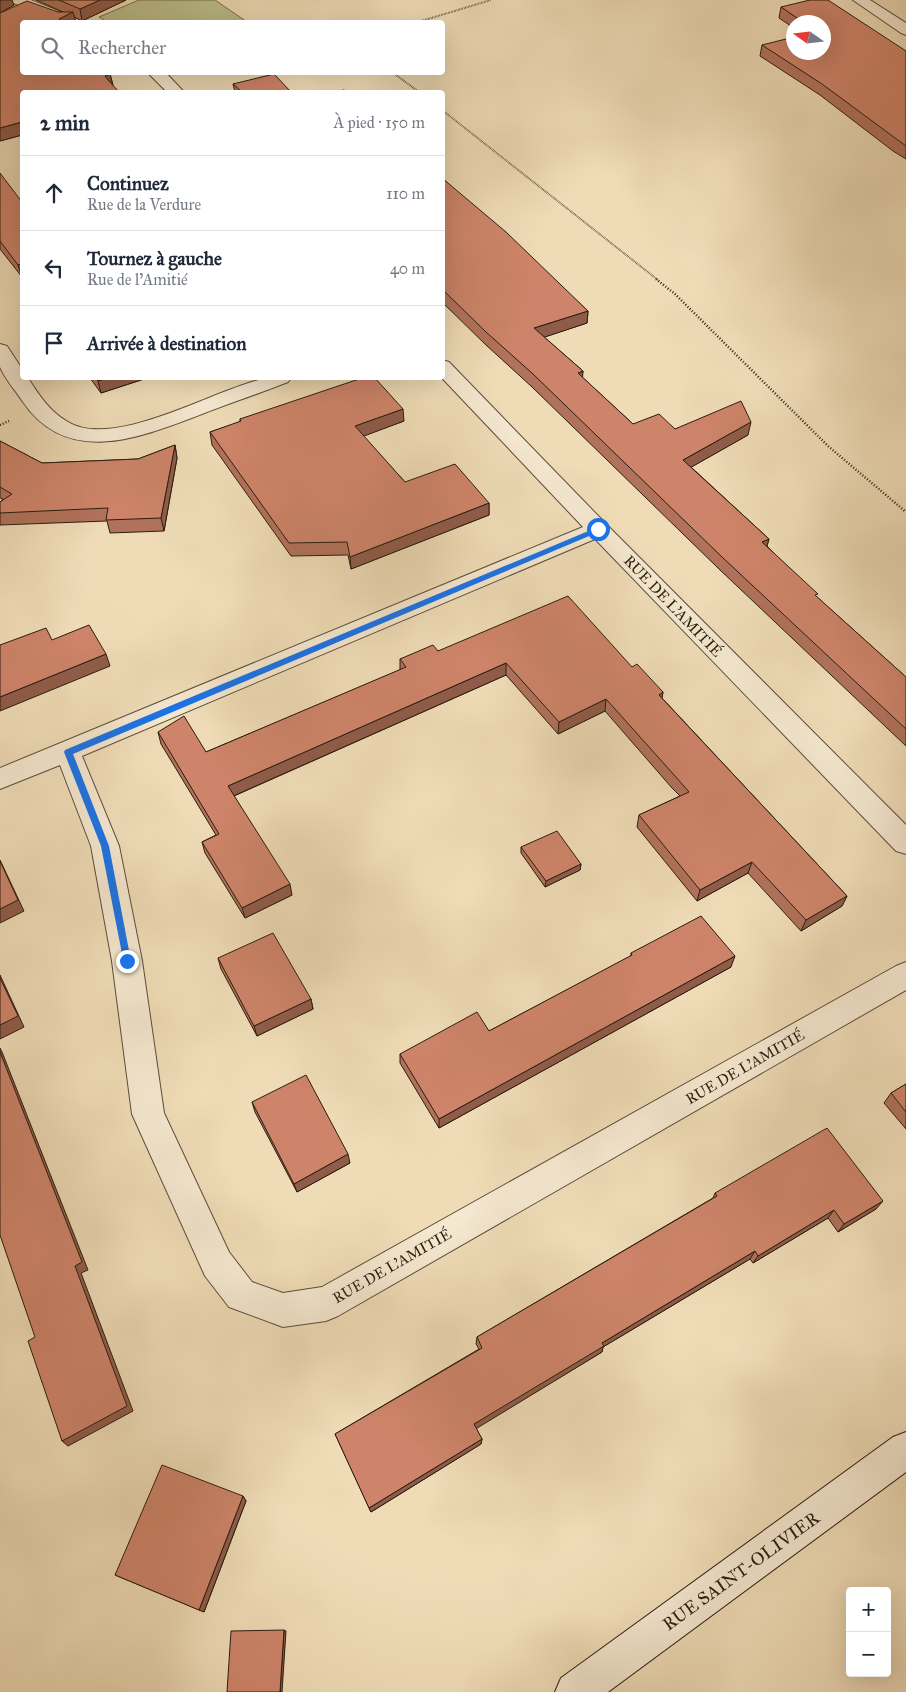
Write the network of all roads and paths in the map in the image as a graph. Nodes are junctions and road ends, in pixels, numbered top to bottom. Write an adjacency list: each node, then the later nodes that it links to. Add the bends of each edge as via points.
1 (491, 0): 5 (path)
2 (860, 0): 6 (street)
3 (20, 6): 4 (street)
4 (66, 20)
5 (425, 20)
6 (906, 30)
7 (158, 75): 9 (street)
8 (396, 75): 10 (path)
9 (174, 90)
10 (416, 90)
11 (445, 112): 17 (path, via 675,294 828,446)
12 (0, 350): 14 (street)
13 (445, 369): 18 (street, RUE DE L'AMITIÉ)
14 (20, 379)
15 (20, 380): 16 (street, via 45,416 66,429 86,435 110,435 138,430)
16 (276, 380)
17 (906, 512)
18 (598, 529): 19 (street); 21 (street, RUE DE L'AMITIÉ)
19 (68, 752): 20 (street); 22 (street, RUE DE L'AMITIÉ, via 105,846 127,961 148,1114 217,1264 241,1294 283,1310 326,1304)
20 (0, 779)
21 (906, 843)
22 (906, 975)
23 (906, 1450): 24 (street, RUE SAINT-OLIVIER)
24 (575, 1692)

